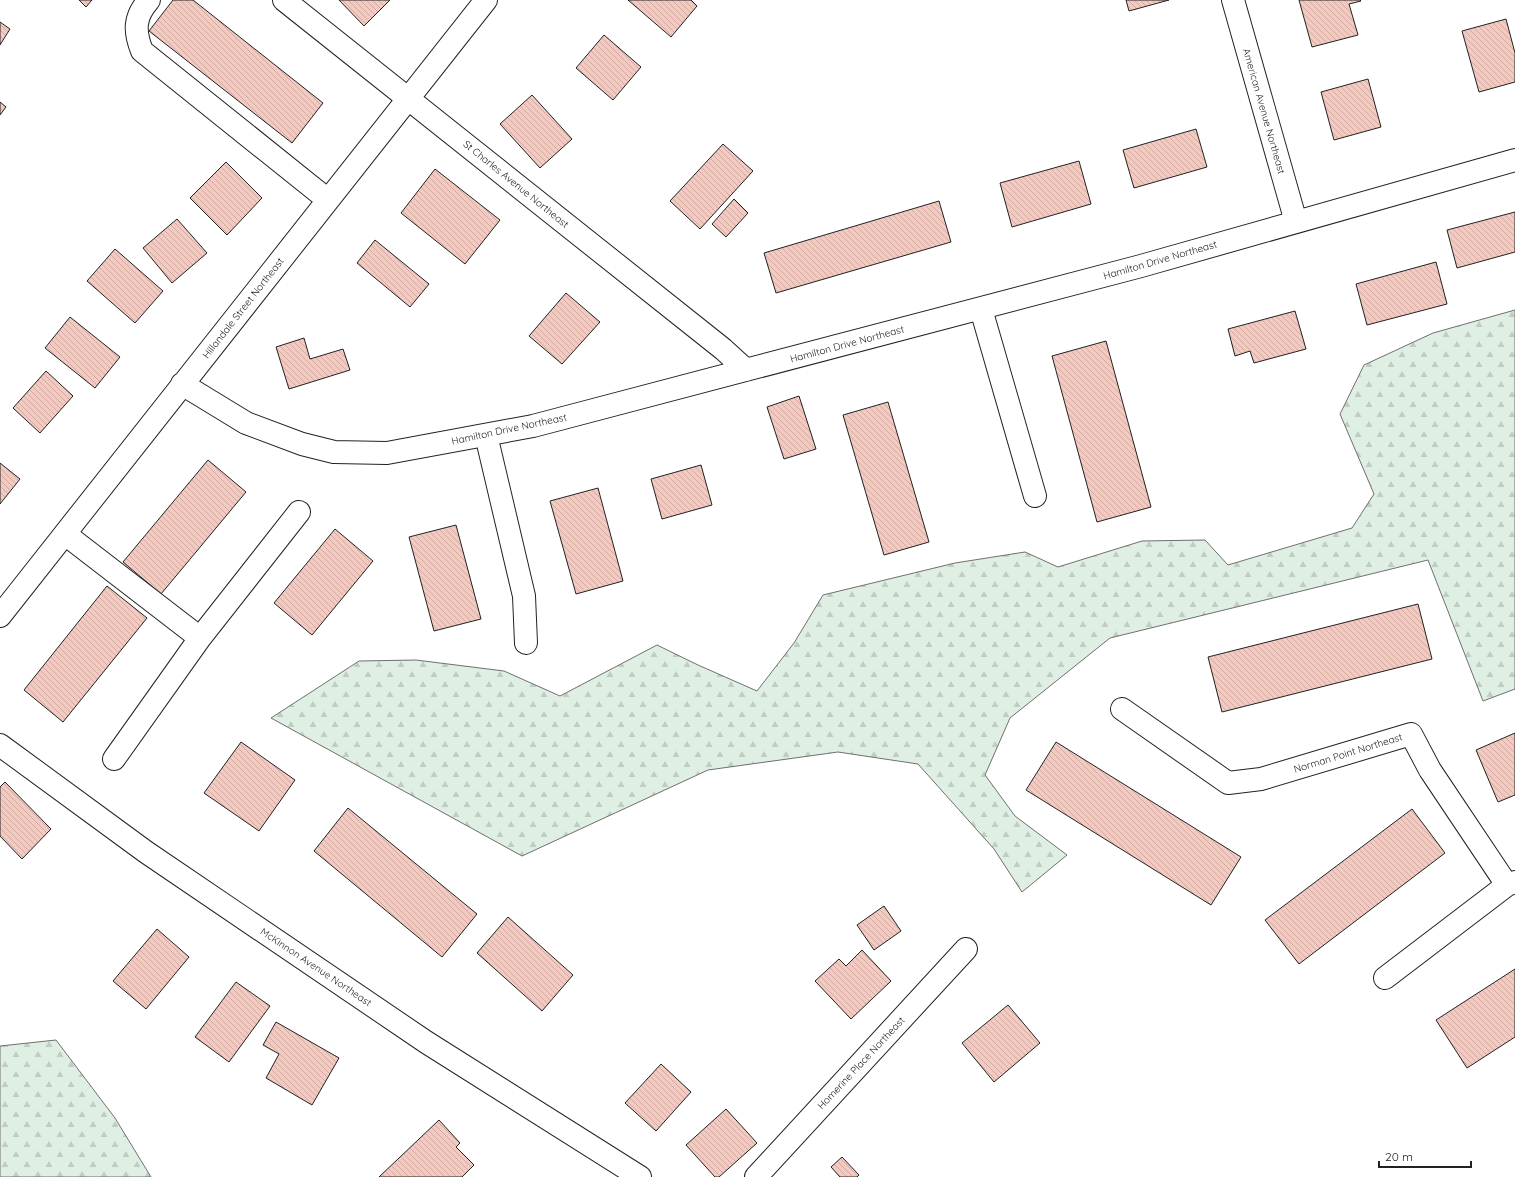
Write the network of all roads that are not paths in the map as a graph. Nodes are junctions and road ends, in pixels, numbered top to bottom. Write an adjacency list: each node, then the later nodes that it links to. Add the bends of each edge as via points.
1 (149, 0): 7 (street, via 143,6 135,28 142,51)
2 (284, 0): 5 (street, St Charles Avenue Northeast)
3 (486, 0): 5 (street, Hillandale Street Northeast)
4 (1233, 0): 8 (street, American Avenue Northeast)
5 (408, 99): 7 (street, Hillandale Street Northeast); 10 (street, St Charles Avenue Northeast, via 717,344)
6 (1515, 160): 8 (street, Hamilton Drive Northeast)
7 (328, 200): 11 (street, Hillandale Street Northeast)
8 (1296, 222): 9 (street, Hamilton Drive Northeast)
9 (981, 309): 10 (street, Hamilton Drive Northeast); 13 (street)
10 (746, 370): 12 (street, Hamilton Drive Northeast, via 533,426)
11 (182, 384): 12 (street, Hamilton Drive Northeast, via 246,423 302,444 334,452 387,453); 15 (street, Hillandale Street Northeast)
12 (486, 435): 18 (street, via 524,596)
13 (1035, 496)
14 (298, 512): 17 (street)
15 (65, 534): 16 (street, Hillandale Street Northeast); 17 (street)
16 (0, 616)
17 (200, 638): 21 (street)
18 (526, 643)
19 (1122, 709): 22 (street, Norman Point Northeast, via 1228,783 1261,779 1411,734 1430,770)
20 (0, 745): 25 (street, McKinnon Avenue Northeast, via 146,852 426,1042)
21 (114, 759)
22 (1511, 883): 24 (street)
23 (966, 949): 26 (street, Homerine Place Northeast)
24 (1385, 978)
25 (640, 1177)
26 (756, 1177)

